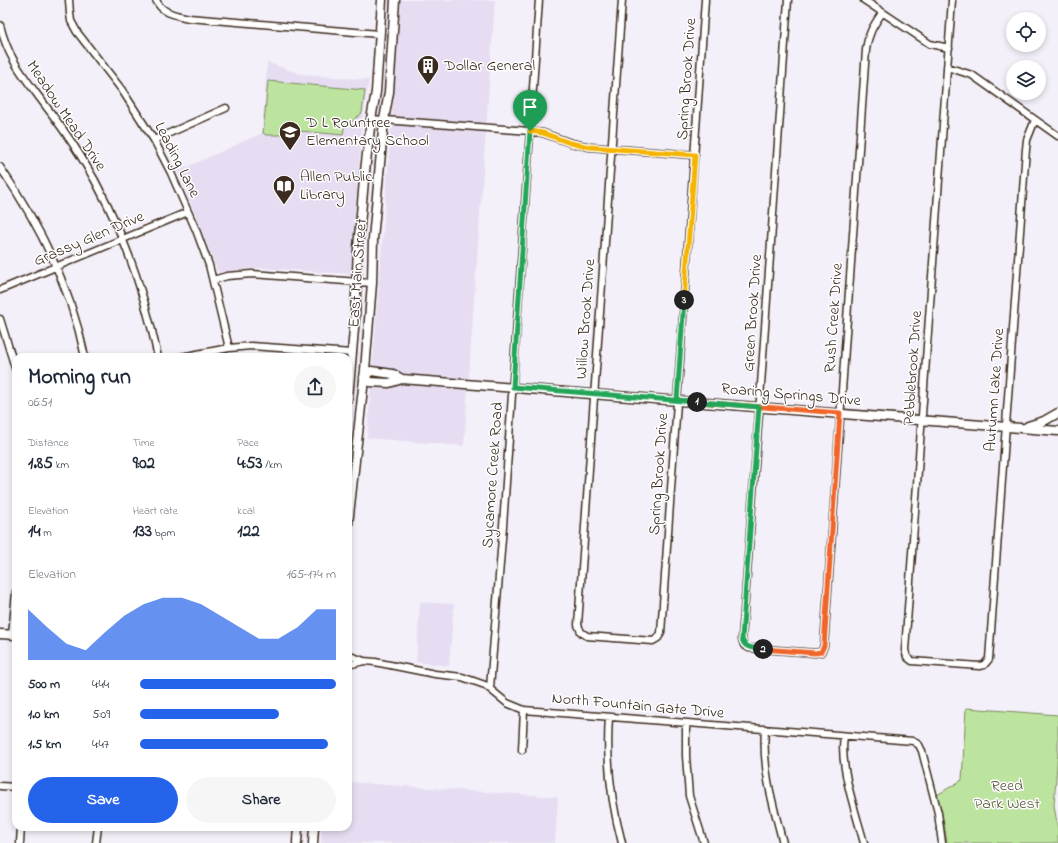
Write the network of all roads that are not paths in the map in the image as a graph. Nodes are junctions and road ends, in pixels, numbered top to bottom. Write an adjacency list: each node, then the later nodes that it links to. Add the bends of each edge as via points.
1 (69, 0): 23 (street, Leading Lane, via 71,21 77,32 122,90)
2 (156, 0): 13 (street, via 162,9 169,13 189,18)
3 (382, 0): 13 (main road, East Main Street)
4 (395, 0): 14 (main road, East Main Street)
5 (539, 0): 21 (street, Sycamore Creek Road)
6 (622, 0): 24 (street, Willow Brook Drive)
7 (705, 0): 25 (street, Spring Brook Drive)
8 (788, 0): 48 (street, Green Brook Drive)
9 (864, 0): 11 (street)
10 (952, 0): 15 (street, Pebblebrook Drive)
11 (882, 13): 15 (street, via 930,44); 49 (street, Rush Creek Drive, via 867,38)
12 (0, 25): 30 (street, Meadow Mead Drive, via 9,54 80,155 106,199)
13 (379, 34): 14 (main road); 18 (main road, East Main Street, via 376,92)
14 (393, 35): 19 (main road, East Main Street)
15 (948, 48): 16 (street, Pebblebrook Drive)
16 (947, 67): 20 (street, via 972,75); 51 (street, Pebblebrook Drive)
17 (226, 108): 23 (street)
18 (371, 119): 19 (street); 27 (main road, East Main Street)
19 (384, 120): 21 (street); 28 (main road, East Main Street)
20 (1035, 120): 22 (street); 52 (street, Autumn Lake Drive, via 1026,148)
21 (530, 131): 24 (street, via 576,145); 45 (street, Sycamore Creek Road)
22 (1058, 136)
23 (154, 140): 29 (street, Leading Lane)
24 (611, 149): 25 (street); 46 (street, Willow Brook Drive)
25 (695, 155): 47 (street, Spring Brook Drive)
26 (0, 168): 31 (street, via 19,195)
27 (364, 180): 28 (main road); 33 (main road, East Main Street)
28 (378, 181): 34 (main road, East Main Street)
29 (188, 212): 30 (street, Grassy Glen Drive); 32 (street, Leading Lane, via 203,247)
30 (122, 238): 31 (street, Grassy Glen Drive); 39 (street, Meadow Mead Drive, via 144,300)
31 (57, 267): 35 (street, Grassy Glen Drive); 38 (street)
32 (213, 280): 33 (street, via 252,274); 37 (street, Leading Lane)
33 (358, 282): 34 (street); 41 (main road, East Main Street)
34 (372, 283): 44 (main road, East Main Street)
35 (0, 290)
36 (0, 319): 42 (street)
37 (229, 348): 40 (street); 41 (street, via 265,346)
38 (85, 353)
39 (157, 353)
40 (202, 353)
41 (352, 353)
42 (12, 358)
43 (352, 376): 44 (main road)
44 (364, 377): 45 (main road, Roaring Springs Drive, via 371,371 393,374 402,379); 55 (main road, East Main Street)
45 (513, 387): 46 (main road, Roaring Springs Drive); 64 (street, Sycamore Creek Road)
46 (594, 394): 47 (main road, Roaring Springs Drive); 58 (street, Willow Brook Drive, via 579,629 587,636 653,641)
47 (677, 400): 48 (main road, Roaring Springs Drive); 58 (street, Spring Brook Drive)
48 (759, 407): 49 (main road, Roaring Springs Drive); 59 (street, Green Brook Drive, via 742,639 744,645 750,648)
49 (840, 413): 51 (main road, Roaring Springs Drive); 59 (street, Rush Creek Drive, via 824,646)
50 (1058, 413): 53 (main road, via 1044,421)
51 (922, 420): 52 (main road, Roaring Springs Drive); 63 (street, Pebblebrook Drive, via 906,654 912,661 978,666)
52 (1005, 427): 53 (main road, Roaring Springs Drive); 63 (street, Autumn Lake Drive, via 989,657)
53 (1020, 428): 54 (main road, Roaring Springs Drive)
54 (1058, 431)
55 (352, 487)
56 (0, 634): 57 (main road)
57 (12, 635)
58 (658, 638)
59 (821, 652)
60 (352, 657): 61 (street, North Fountain Gate Drive)
61 (364, 662): 62 (street, North Fountain Gate Drive); 64 (street, North Fountain Gate Drive, via 462,677)
62 (352, 664)
63 (986, 664)
64 (490, 688): 65 (street, North Fountain Gate Drive, via 507,703)
65 (524, 710): 66 (street, North Fountain Gate Drive); 70 (street)
66 (609, 717): 67 (street, North Fountain Gate Drive); 81 (street, via 607,757 613,805)
67 (686, 723): 68 (street, North Fountain Gate Drive); 82 (street, via 689,796)
68 (765, 730): 69 (street, North Fountain Gate Drive); 83 (street, via 764,748 768,782)
69 (844, 736): 84 (street, via 842,750 845,769); 85 (street, North Fountain Gate Drive, via 913,741 919,745 935,801)
70 (522, 750)
71 (0, 786): 72 (street)
72 (12, 787)
73 (21, 831): 77 (street)
74 (98, 831): 78 (street)
75 (298, 831): 79 (main road)
76 (314, 831): 80 (main road)
77 (20, 843)
78 (96, 843)
79 (297, 843)
80 (313, 843)
81 (622, 843)
82 (704, 843)
83 (783, 843)
84 (864, 843)
85 (942, 843)

